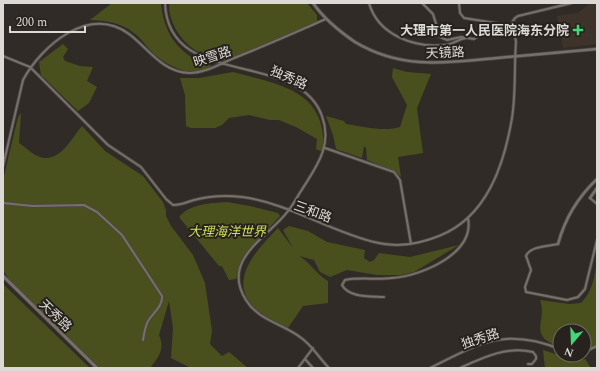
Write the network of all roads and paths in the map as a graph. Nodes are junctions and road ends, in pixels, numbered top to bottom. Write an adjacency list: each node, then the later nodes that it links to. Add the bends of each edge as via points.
1 (165, 3): 13 (street, 独秀路, via 170,26 182,44 199,55)
2 (313, 3): 7 (street, 天镜路)
3 (370, 3): 9 (street, via 382,27 397,36 445,46)
4 (422, 3): 9 (street, via 433,14 442,39)
5 (459, 3): 8 (street, via 460,13 467,19)
6 (572, 3): 8 (street, via 518,16)
7 (326, 19): 12 (street, 天镜路, via 362,45 398,60 437,63); 13 (street, 映雪路)
8 (510, 26): 9 (street, via 495,27 476,38); 12 (street, 三和路, via 515,36)
9 (467, 38)
10 (597, 49): 12 (street, 天镜路)
11 (3, 56): 14 (street)
12 (515, 57): 23 (street, 三和路, via 512,117 499,166 488,193)
13 (223, 63): 14 (street, 映雪路, via 196,72 177,71 159,62 124,31 112,26 98,25 80,28 63,35); 15 (street, 独秀路, via 286,82 307,94 317,104 322,116 326,133)
14 (30, 67): 16 (street, via 20,92); 22 (street, 三和路, via 108,145 141,167 169,203 177,205 207,197 230,196 263,202)
15 (324, 148): 22 (street, 独秀路, via 316,169); 25 (street, via 394,172 400,180)
16 (3, 166)
17 (597, 179): 26 (street, via 571,210)
18 (597, 188): 19 (street)
19 (590, 198): 21 (street)
20 (3, 203): 29 (street, via 33,206 84,205 97,212 116,229 163,300 148,323)
21 (597, 204)
22 (288, 211): 25 (street, 三和路, via 375,243); 31 (street, 独秀路, via 247,254 241,269 240,285 254,310 299,336)
23 (468, 218): 25 (street, 三和路, via 443,234); 28 (street, via 470,226 463,246 430,267 403,277 345,280 342,286 348,292 363,296)
24 (597, 240): 26 (street, via 585,288 578,297 567,300 526,292 525,287 531,270 526,256 531,250)
25 (411, 244)
26 (558, 244)
27 (3, 276): 34 (main road, 天秀路)
28 (384, 297)
29 (143, 340)
30 (552, 346): 38 (street, 独秀路, via 533,339 500,340 478,346)
31 (313, 348): 32 (street); 37 (street, 独秀路)
32 (305, 359): 35 (street); 36 (street)
33 (528, 364): 39 (street, via 535,361 533,352 501,352)
34 (97, 368)
35 (298, 368)
36 (313, 368)
37 (329, 368)
38 (430, 368)
39 (460, 368)

